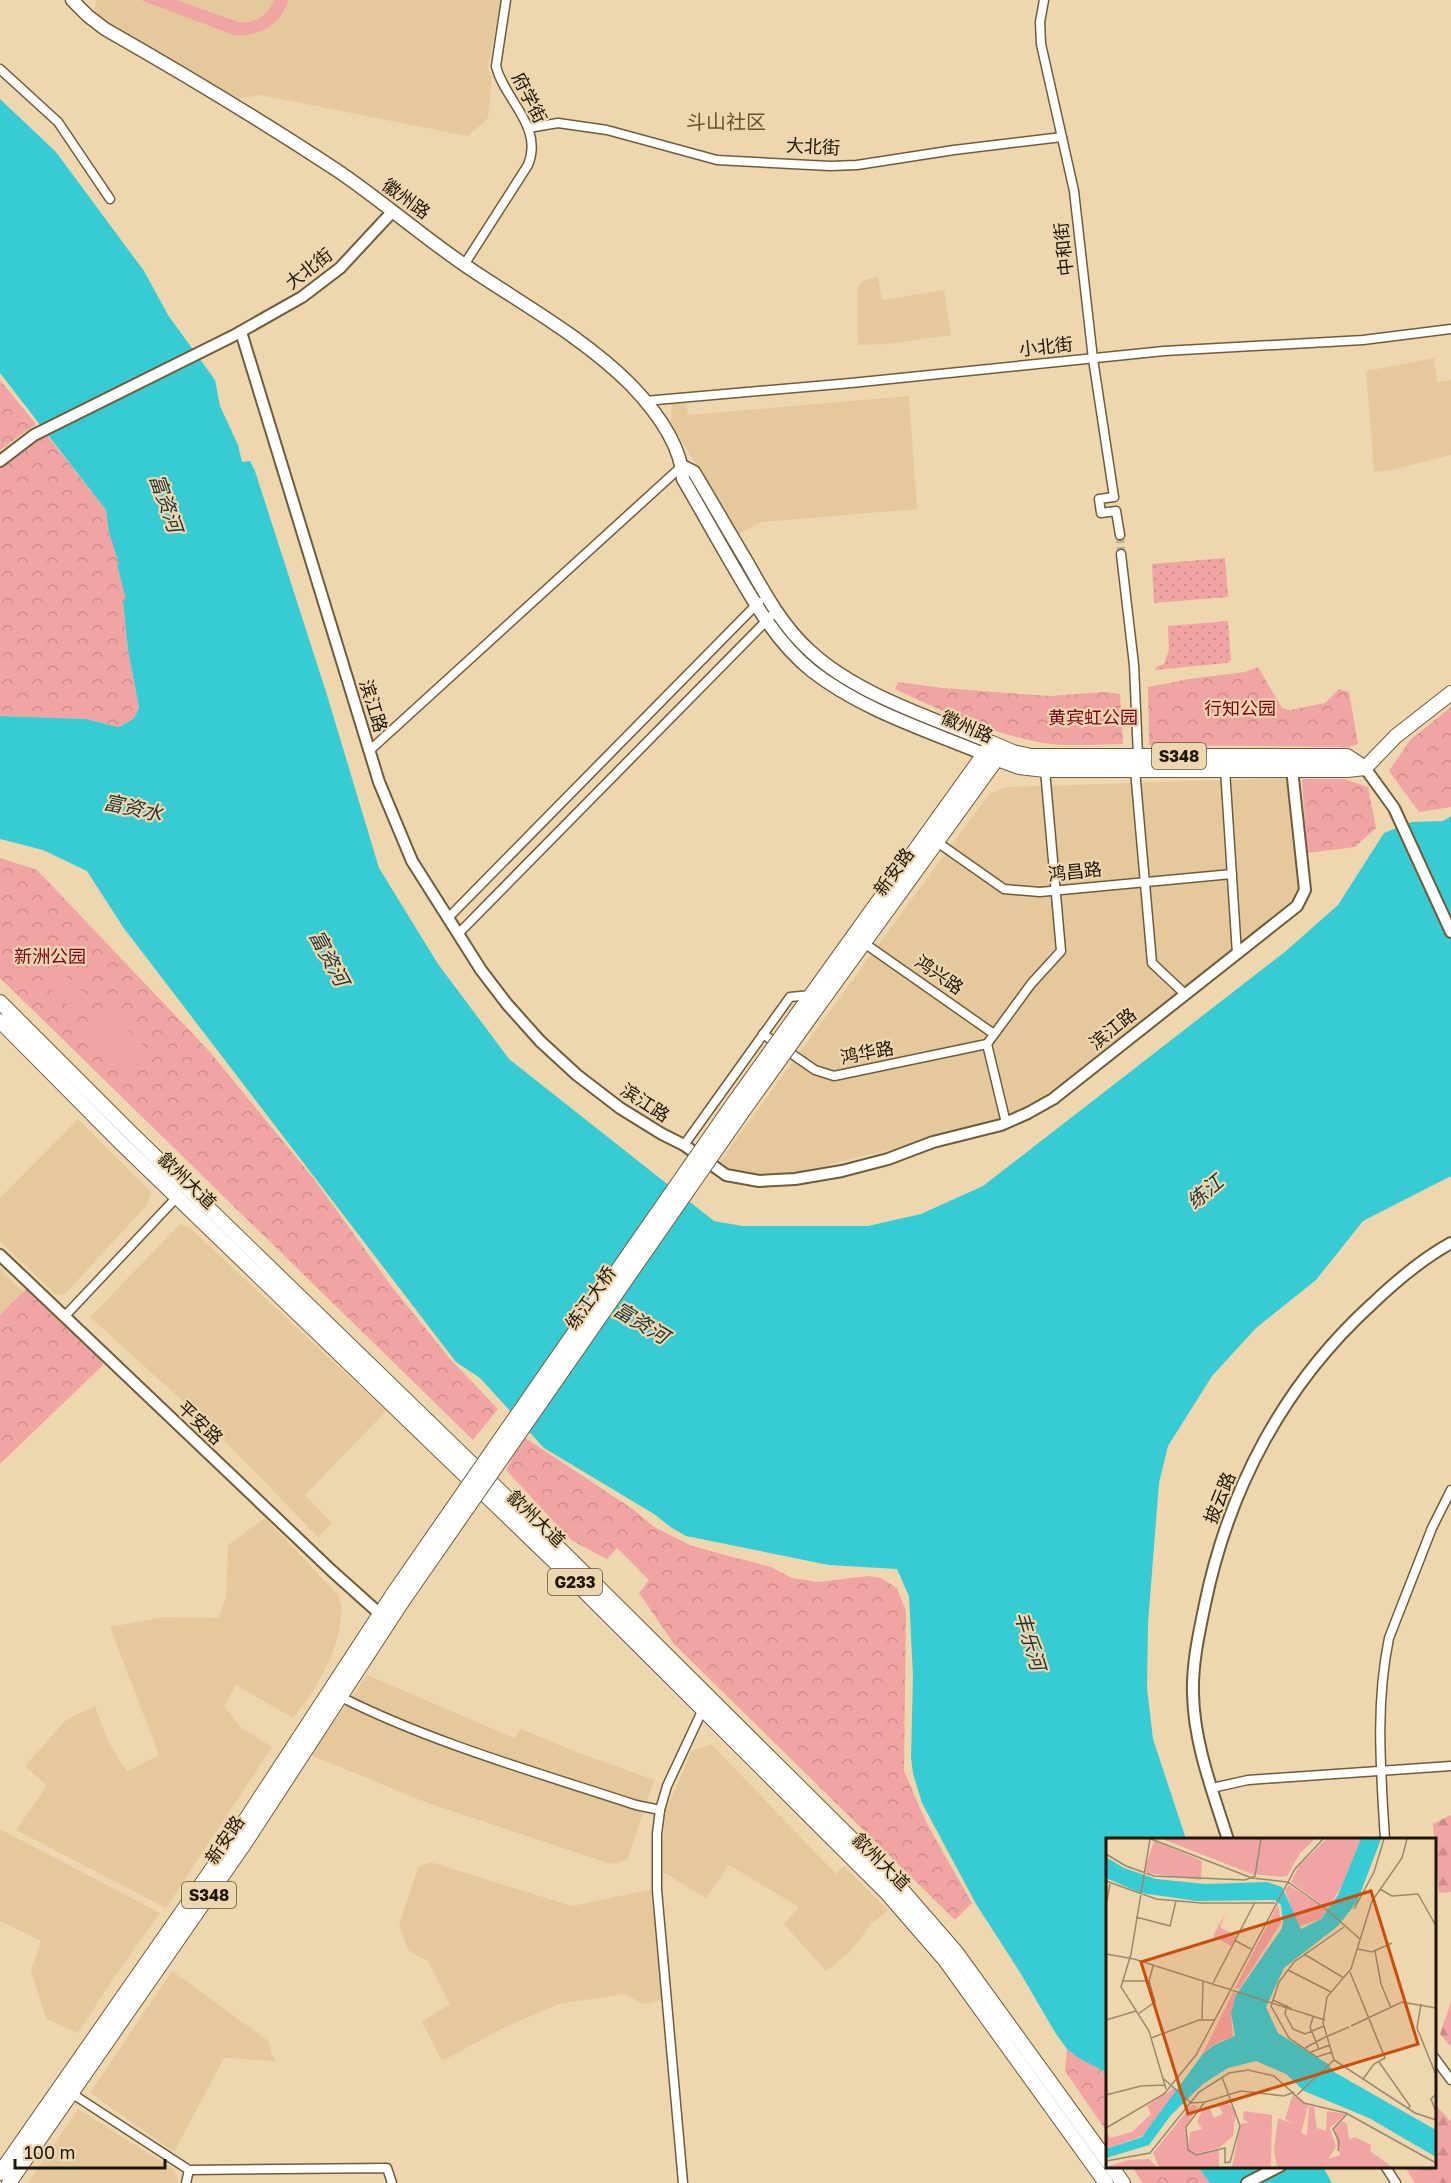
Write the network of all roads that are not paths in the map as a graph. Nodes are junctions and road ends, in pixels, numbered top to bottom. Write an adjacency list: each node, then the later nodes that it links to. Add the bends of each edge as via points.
1 (72, 0): 8 (main road, 徽州路, via 96,23 328,165)
2 (506, 0): 5 (street, 府学街, via 496,66)
3 (1044, 0): 6 (street, 中和街, via 1041,44)
4 (0, 69): 7 (street, via 58,122)
5 (528, 128): 6 (street, 大北街, via 558,123 607,130 717,160 830,166); 9 (street, 府学街, via 532,147 528,165)
6 (1062, 136): 12 (street, 中和街, via 1074,191)
7 (110, 199)
8 (393, 211): 9 (main road, 徽州路); 11 (street, 大北街, via 318,286)
9 (464, 265): 13 (main road, 徽州路, via 592,351)
10 (1451, 329): 12 (street, 小北街, via 1363,340)
11 (237, 334): 14 (street, 大北街, via 34,435); 23 (street, 滨江路)
12 (1093, 359): 13 (street, 小北街); 16 (street, 中和街, via 1114,497 1099,499 1101,513 1116,511)
13 (645, 401): 15 (main road, 徽州路, via 667,433)
14 (0, 461)
15 (682, 466): 18 (main road, 徽州路, via 694,472); 19 (main road, 徽州路, via 683,479); 23 (street)
16 (1119, 535)
17 (1121, 554): 25 (street, via 1134,665)
18 (766, 595): 19 (street); 20 (main road, 徽州路)
19 (756, 605): 21 (main road, 徽州路); 34 (street)
20 (776, 611): 21 (street); 24 (main road, 徽州路, via 809,650 847,678)
21 (766, 621): 24 (main road, 徽州路, via 799,660 840,690 882,711); 36 (street)
22 (1451, 693): 26 (main road, via 1396,736)
23 (369, 751): 34 (street, 滨江路, via 411,861)
24 (994, 751): 25 (main road, 徽州路 / S348); 29 (main road, 徽州路 / S348, via 1019,767); 30 (main road, 新安路 / S348); 40 (main road, 新安路 / S348)
25 (1137, 763): 26 (main road, 徽州路 / S348, via 1347,756); 27 (main road, 徽州路 / S348); 29 (main road, 徽州路 / S348); 32 (street)
26 (1365, 768): 28 (main road, 徽州路 / S348); 35 (street, via 1394,808)
27 (1225, 769): 28 (main road, 徽州路 / S348); 31 (street)
28 (1292, 769): 38 (street, 滨江路, via 1305,890 1285,918)
29 (1045, 770): 33 (street)
30 (937, 842): 33 (street, 鸿昌路, via 1004,889); 37 (main road, 新安路 / S348)
31 (1232, 874): 32 (street, 鸿昌路); 38 (street)
32 (1145, 882): 33 (street, 鸿昌路); 39 (street, via 1152,963)
33 (1056, 890): 45 (street, via 1061,951)
34 (448, 918): 36 (street, 滨江路)
35 (1451, 932)
36 (458, 934): 48 (street, 滨江路, via 509,1006 558,1058 620,1108)
37 (864, 943): 42 (main road, 新安路 / S348); 45 (street, 鸿兴路)
38 (1237, 954): 39 (street, 滨江路)
39 (1185, 994): 47 (street, 滨江路, via 1053,1099)
40 (811, 995): 42 (main road, 新安路 / S348); 44 (street, via 790,997)
41 (0, 1002): 67 (main road, 歙州大道 / G233, via 909,1896 956,1952)
42 (806, 1013): 54 (main road, 练江大桥 / S348, bridge, via 743,1111)
43 (0, 1021): 49 (main road, 歙州大道 / G233)
44 (763, 1034): 46 (street, 鸿华路, via 815,1070 834,1076); 48 (street)
45 (994, 1034): 46 (street)
46 (987, 1044): 47 (street)
47 (1006, 1123): 48 (street, 滨江路, via 933,1142 866,1166 795,1179 759,1181 726,1175)
48 (684, 1144)
49 (177, 1197): 52 (street); 57 (main road, 歙州大道 / G233)
50 (1451, 1243): 60 (street, 披云路, via 1414,1267 1323,1353 1280,1413 1242,1486 1208,1592 1194,1677 1198,1737)
51 (0, 1255): 52 (street, 平安路)
52 (64, 1317): 55 (street, 平安路)
53 (1451, 1490): 59 (street, via 1389,1638 1380,1690)
54 (398, 1598): 55 (main road, 新安路 / S348); 56 (main road, 新安路 / S348)
55 (380, 1614): 72 (main road, 新安路 / S348, via 235,1836)
56 (341, 1697): 61 (street, via 471,1750); 66 (main road, 新安路 / S348)
57 (703, 1709): 61 (street); 77 (main road, 歙州大道 / G233, via 923,1932)
58 (1451, 1766): 59 (street)
59 (1380, 1770): 60 (street, via 1248,1780); 63 (street)
60 (1212, 1788): 62 (street, 披云路)
61 (660, 1810): 76 (street, via 657,1890)
62 (1228, 1838)
63 (1385, 1838)
64 (1436, 2060): 65 (street)
65 (1451, 2080)
66 (71, 2093): 71 (street); 73 (main road, 新安路 / S348)
67 (1106, 2161)
68 (1112, 2168): 78 (main road)
69 (1276, 2168): 79 (street)
70 (1386, 2168): 80 (street)
71 (189, 2170): 74 (street); 75 (street, via 387,2168)
72 (0, 2174)
73 (9, 2183)
74 (186, 2183)
75 (392, 2183)
76 (683, 2183)
77 (1106, 2183)
78 (1123, 2183)
79 (1247, 2183)
80 (1396, 2183)

